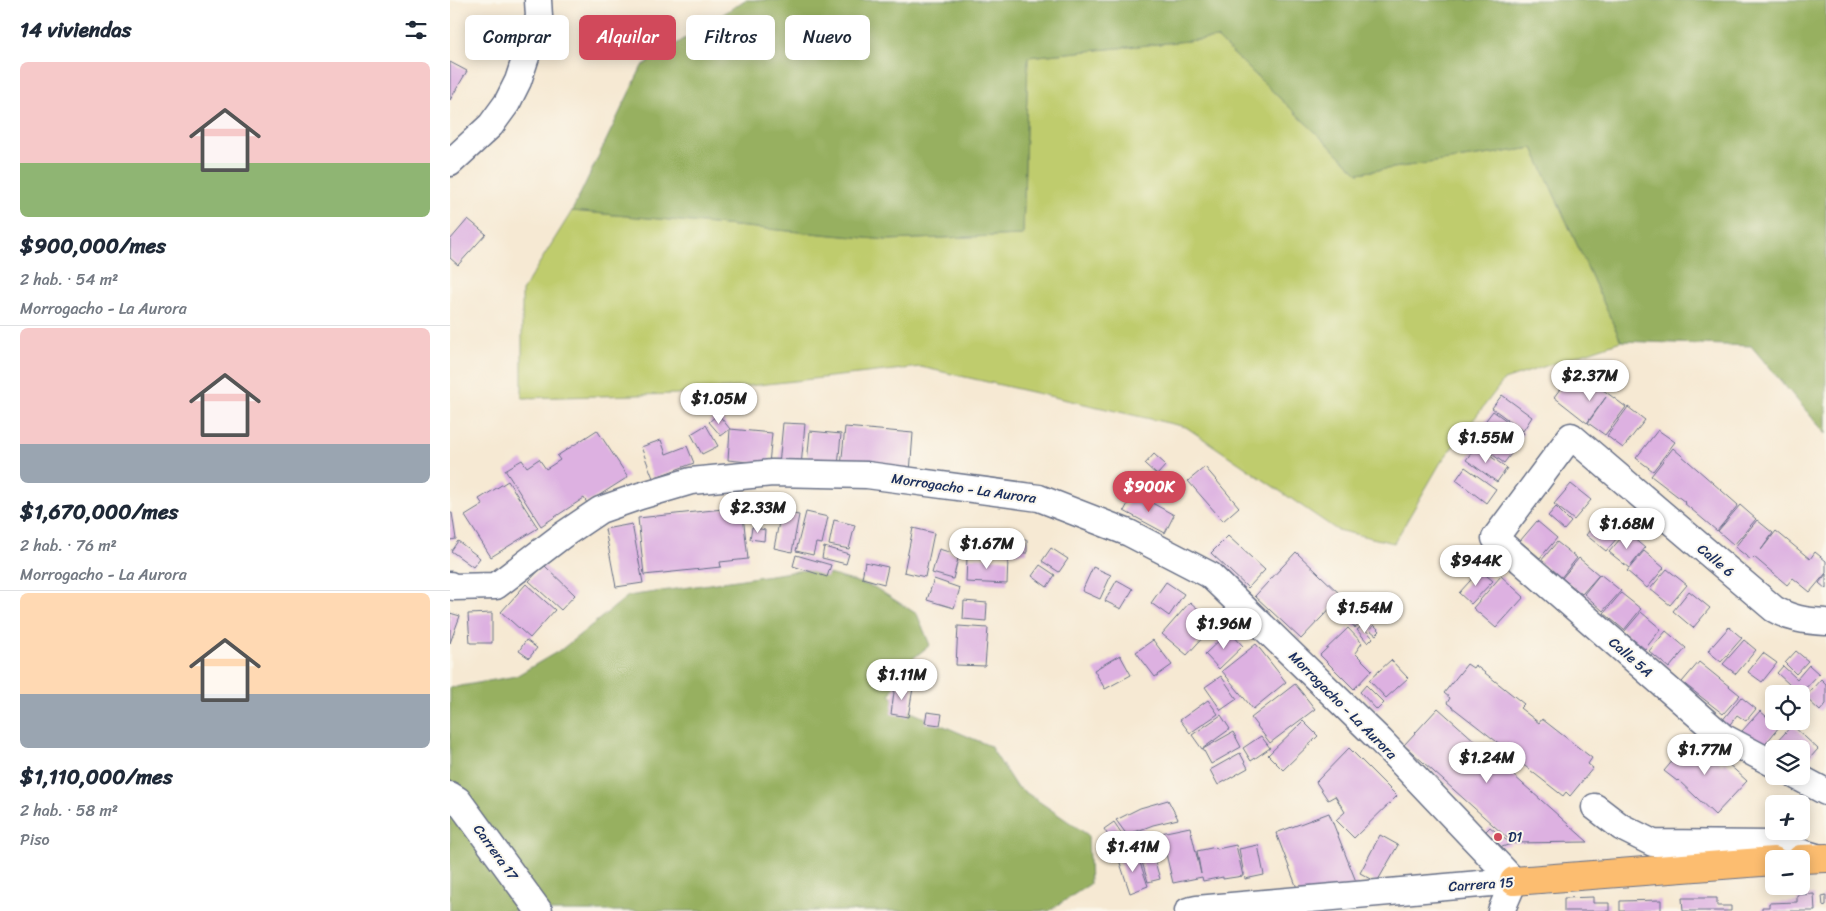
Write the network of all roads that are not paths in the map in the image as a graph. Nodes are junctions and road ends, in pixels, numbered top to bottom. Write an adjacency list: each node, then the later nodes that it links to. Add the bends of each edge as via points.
1 (538, 0): 2 (street, via 538,17 518,81 507,103 490,125)
2 (450, 163)
3 (1571, 436): 5 (street, Calle 6, via 1774,609 1795,619); 6 (street, Calle 5A, via 1495,538 1723,737)
4 (450, 585): 13 (street, Morrogacho - La Aurora, via 496,586 600,510 691,481 772,473 866,475 1039,498 1130,533 1210,575 1381,741)
5 (1826, 622)
6 (1765, 759)
7 (1810, 783): 8 (street)
8 (1826, 792)
9 (450, 795): 15 (street, Carrera 17, via 458,800)
10 (1595, 807): 11 (street, via 1621,827 1653,843 1772,844)
11 (1816, 858)
12 (1765, 862): 13 (main road, Carrera 15)
13 (1514, 881): 14 (street, Carrera 15); 17 (street)
14 (1388, 901): 16 (street, Carrera 15)
15 (539, 911)
16 (1188, 911)
17 (1501, 911)

